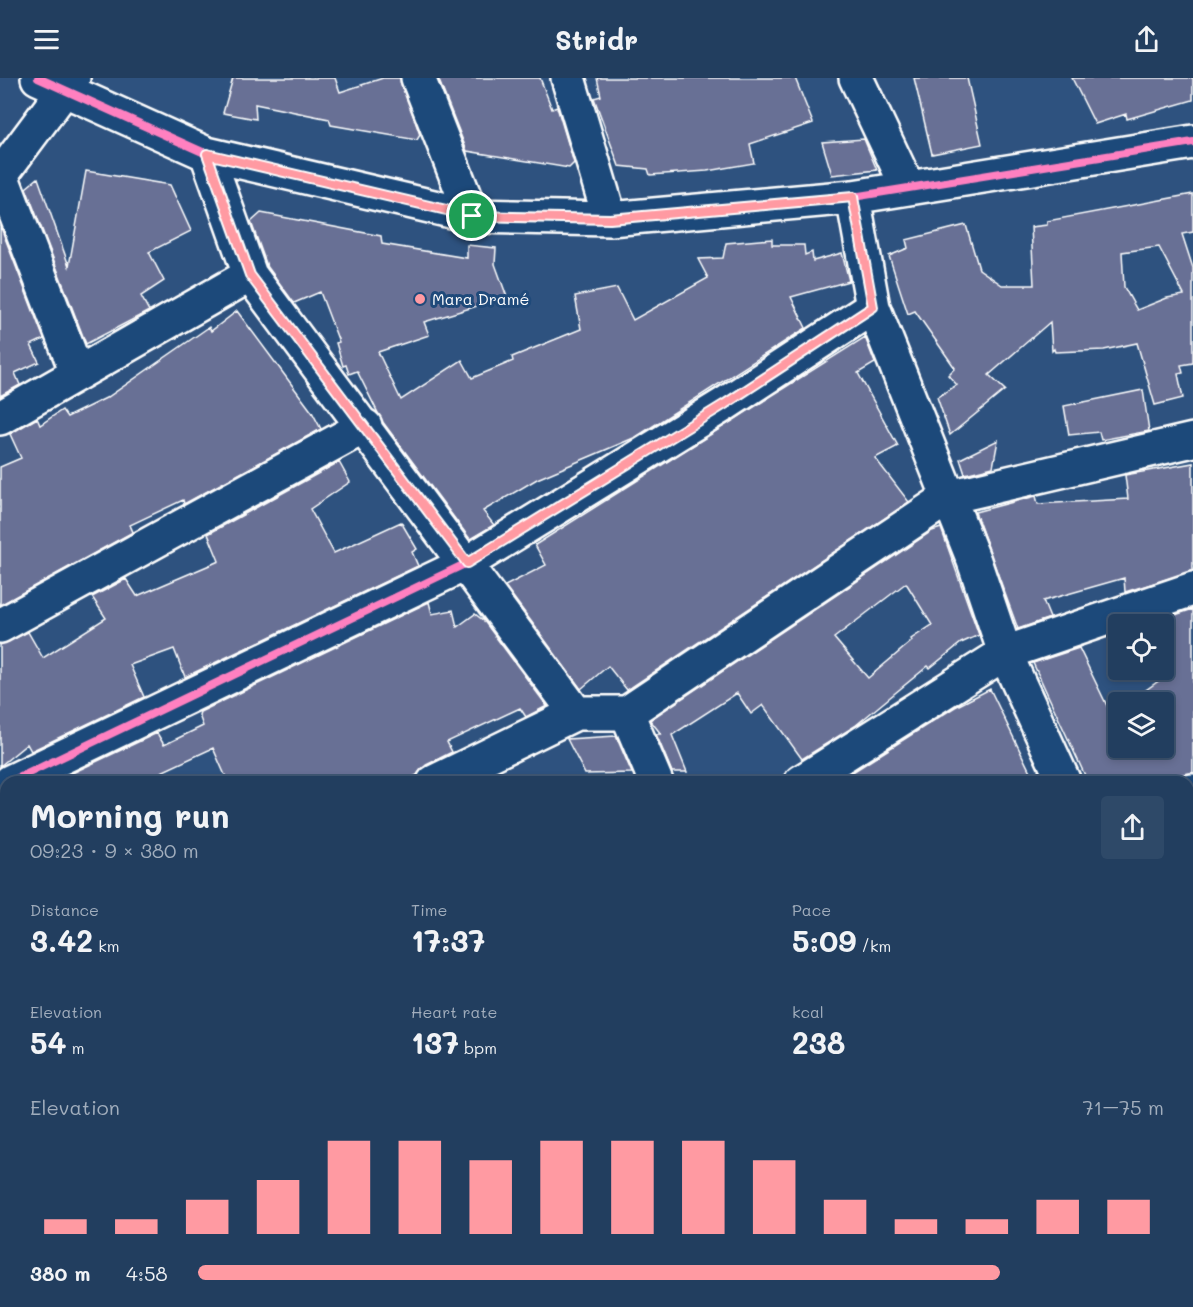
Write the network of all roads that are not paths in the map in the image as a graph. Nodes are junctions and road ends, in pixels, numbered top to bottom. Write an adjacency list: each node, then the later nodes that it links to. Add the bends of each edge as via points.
1 (418, 78): 10 (street)
2 (568, 78): 11 (street)
3 (856, 78): 8 (street)
4 (58, 82): 6 (street); 7 (street)
5 (1193, 142): 8 (street)
6 (207, 154): 10 (street); 12 (street)
7 (1, 176): 14 (street)
8 (908, 188): 9 (street)
9 (853, 197): 11 (street); 13 (street)
10 (472, 216): 11 (street)
11 (610, 219)
12 (250, 275): 14 (street); 16 (street)
13 (873, 307): 18 (street); 19 (street, via 725,404)
14 (77, 374): 15 (street)
15 (0, 418)
16 (365, 426): 19 (street); 21 (street)
17 (1193, 440): 18 (street)
18 (949, 497): 22 (street); 24 (street)
19 (467, 563): 23 (street); 25 (street)
20 (1193, 589): 22 (street)
21 (0, 626)
22 (1005, 653): 28 (street); 29 (street)
23 (576, 713): 24 (street); 26 (street)
24 (627, 713): 27 (street)
25 (21, 776)
26 (446, 776)
27 (653, 776)
28 (810, 776)
29 (1061, 776)

